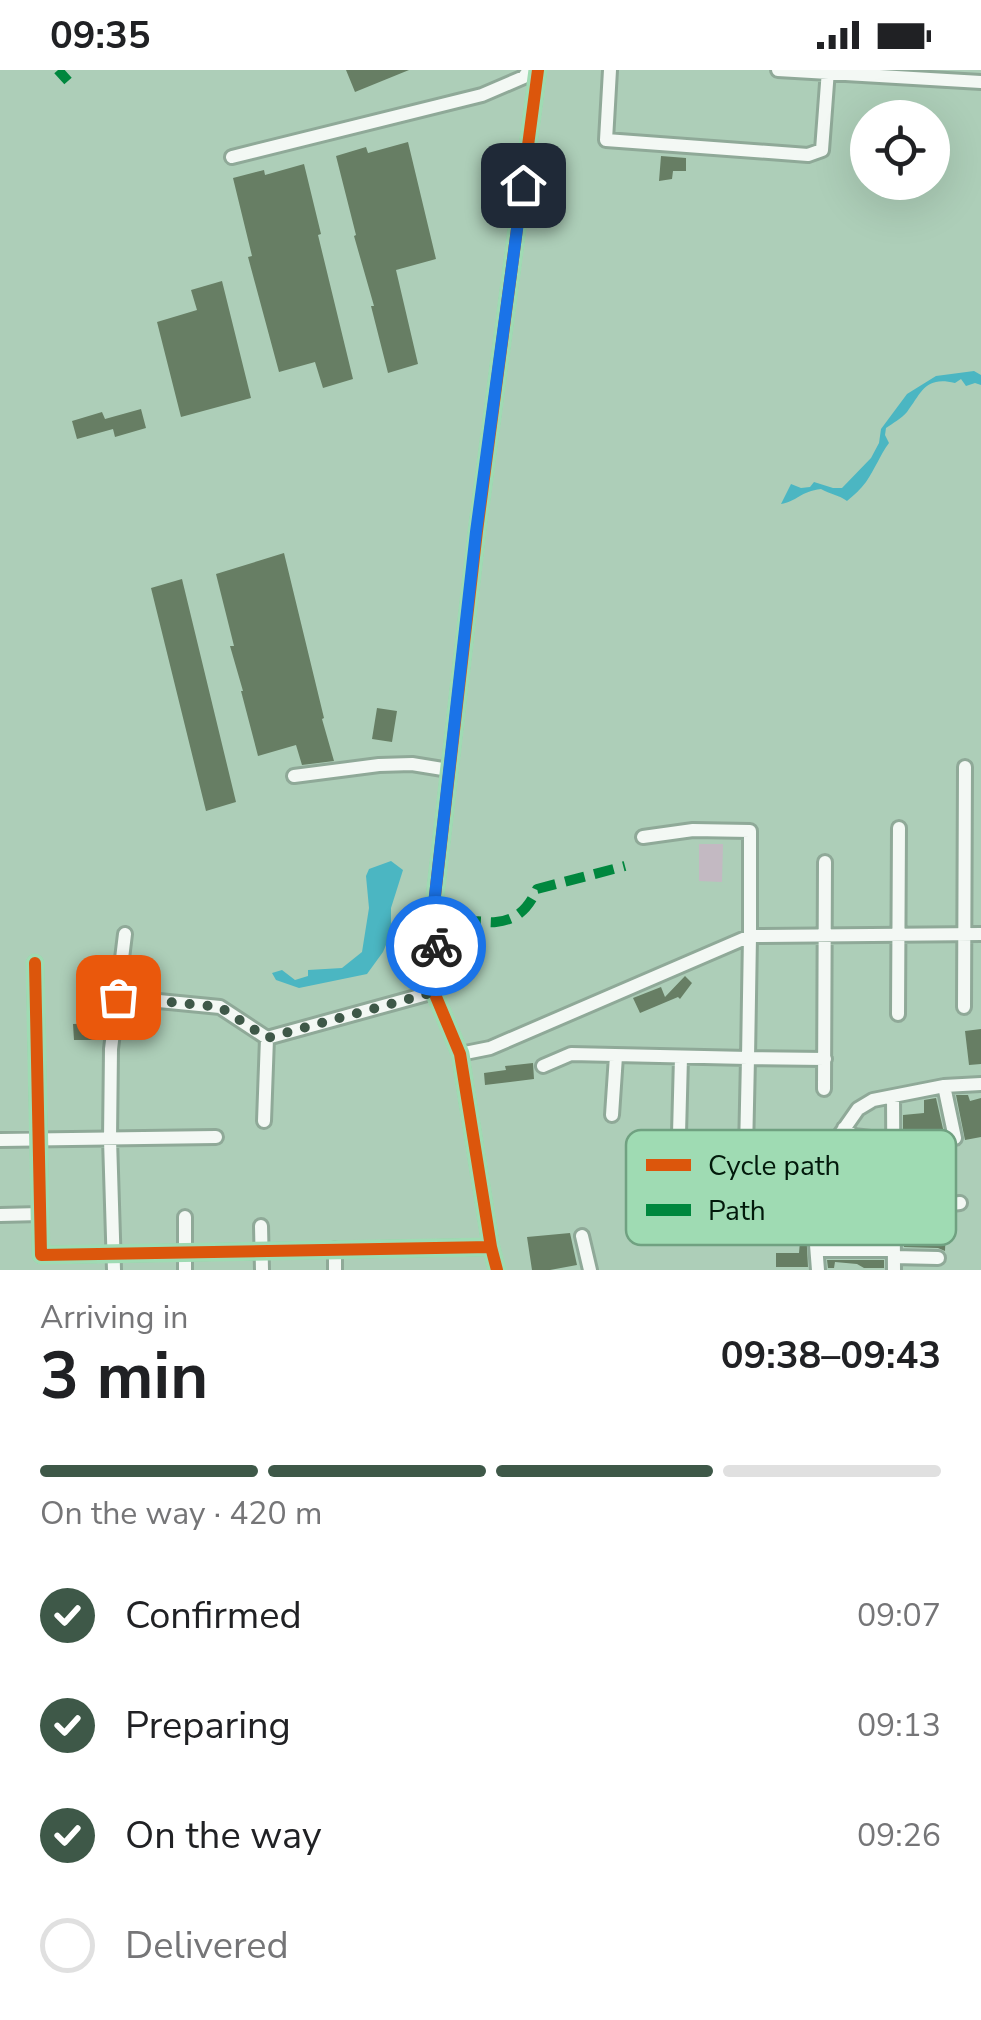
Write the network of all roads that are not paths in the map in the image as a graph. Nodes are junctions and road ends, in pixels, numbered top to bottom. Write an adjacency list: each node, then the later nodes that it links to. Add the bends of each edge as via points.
1 (530, 70): 7 (street, via 482,95)
2 (538, 70): 9 (street)
3 (610, 70): 5 (street, via 606,140 808,155 822,150)
4 (778, 70): 5 (street)
5 (828, 72): 6 (street)
6 (981, 82)
7 (232, 156)
8 (965, 767): 17 (street)
9 (450, 770): 10 (street, via 379,765); 21 (street, via 432,922)
10 (294, 776)
11 (898, 828): 14 (street)
12 (642, 837): 19 (street, via 750,831)
13 (825, 862): 16 (street)
14 (898, 933): 16 (street); 17 (street); 24 (street)
15 (125, 934): 22 (street)
16 (825, 934): 19 (street); 30 (street)
17 (965, 934): 18 (street); 23 (street)
18 (981, 934)
19 (750, 936): 26 (street, via 490,1048); 29 (street)
20 (35, 963): 45 (street)
21 (434, 992): 25 (street); 26 (street)
22 (118, 997): 25 (street, via 220,1007); 46 (street)
23 (964, 1007)
24 (898, 1014)
25 (267, 1038): 37 (street)
26 (460, 1054): 56 (street)
27 (616, 1056): 28 (street); 31 (street, via 570,1054); 36 (street)
28 (681, 1057): 29 (street); 39 (street)
29 (748, 1058): 30 (street); 40 (street)
30 (824, 1058): 34 (street)
31 (542, 1066)
32 (981, 1084): 33 (street)
33 (944, 1086): 35 (street); 43 (street)
34 (824, 1089)
35 (893, 1096): 38 (street, via 858,1109); 42 (street)
36 (612, 1115)
37 (264, 1121)
38 (844, 1128): 41 (street)
39 (679, 1130)
40 (746, 1130)
41 (846, 1130)
42 (894, 1130)
43 (952, 1130)
44 (216, 1137): 46 (street)
45 (40, 1139): 46 (street); 47 (street); 51 (street)
46 (110, 1139): 60 (street)
47 (0, 1140)
48 (960, 1203): 49 (street)
49 (956, 1204)
50 (0, 1214): 51 (street)
51 (40, 1214): 60 (street, via 41,1254)
52 (184, 1218): 61 (street)
53 (262, 1226): 58 (street)
54 (582, 1236): 69 (street)
55 (817, 1245): 59 (street)
56 (491, 1247): 57 (street); 68 (street)
57 (335, 1249): 58 (street); 67 (street)
58 (262, 1250): 61 (street); 66 (street)
59 (817, 1250): 63 (street); 70 (street)
60 (114, 1252): 61 (street); 64 (street)
61 (185, 1252): 65 (street)
62 (938, 1258): 63 (street)
63 (894, 1259)
64 (114, 1270)
65 (185, 1270)
66 (262, 1270)
67 (335, 1270)
68 (497, 1270)
69 (590, 1270)
70 (818, 1270)

